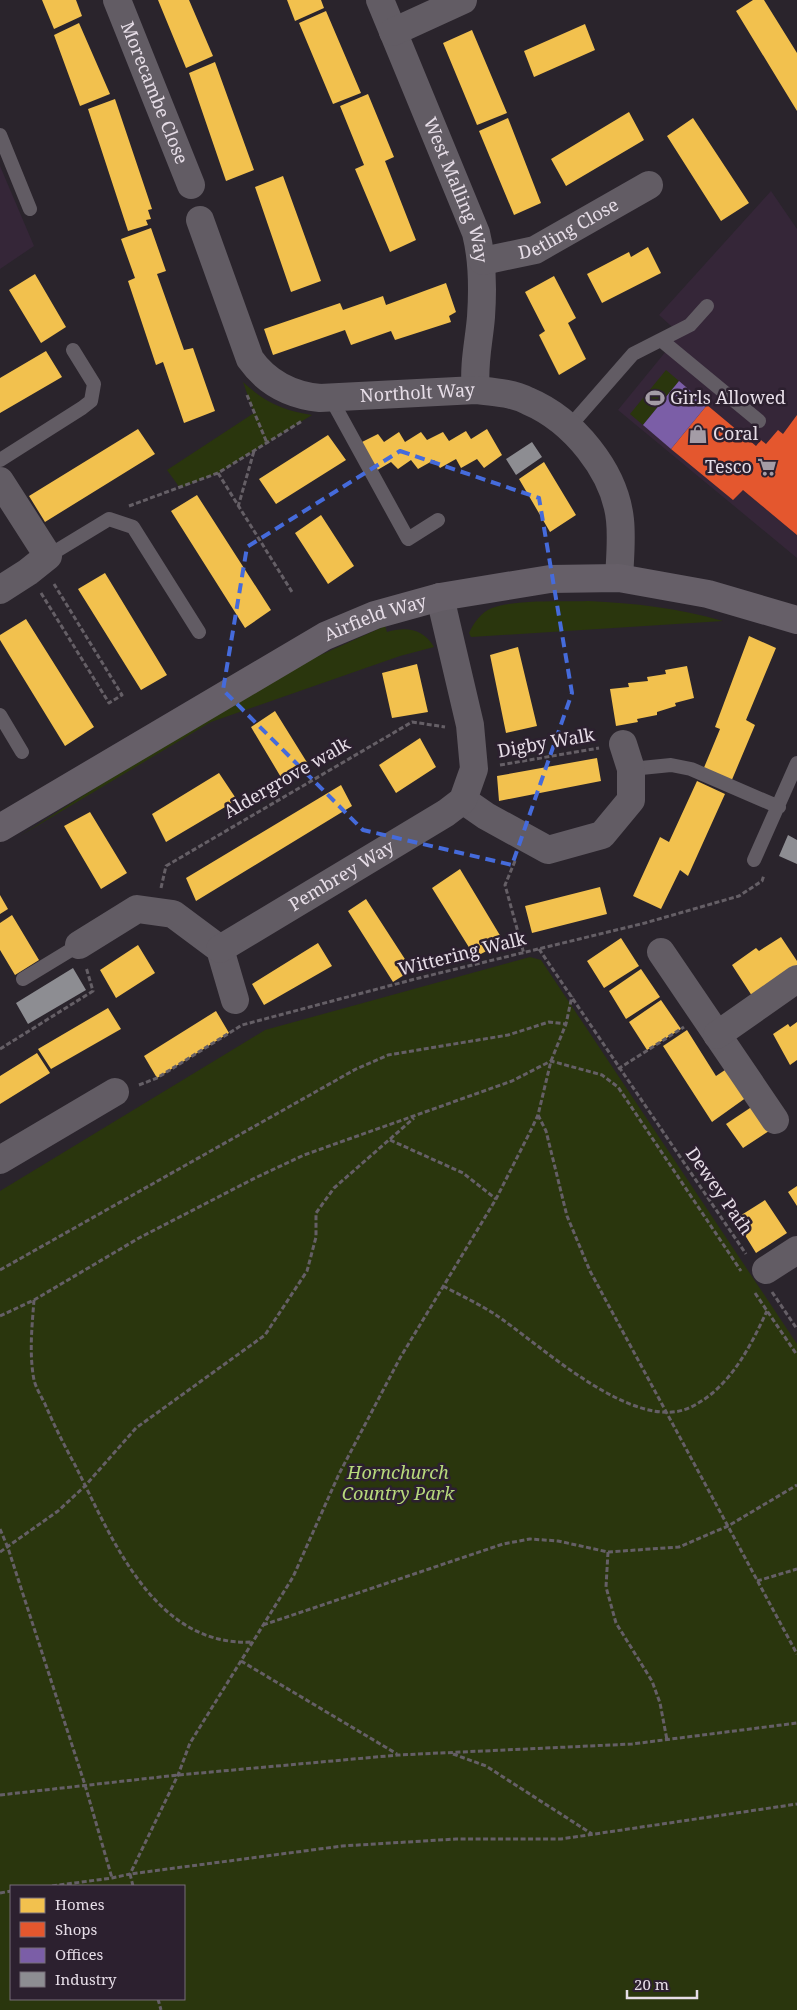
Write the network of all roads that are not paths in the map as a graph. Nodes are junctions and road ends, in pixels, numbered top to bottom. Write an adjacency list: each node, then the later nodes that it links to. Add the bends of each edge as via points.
1 (118, 0): 6 (street, Morecambe Close)
2 (380, 0): 4 (street, West Malling Way)
3 (463, 0): 4 (street)
4 (392, 32): 10 (street, West Malling Way, via 476,233)
5 (0, 135): 8 (lane)
6 (191, 184)
7 (649, 185): 10 (street, Detling Close, via 535,250)
8 (30, 210)
9 (200, 220): 15 (street, Northolt Way, via 250,359 282,388)
10 (483, 261): 14 (street, West Malling Way, via 474,373)
11 (707, 306): 12 (lane, via 690,325)
12 (661, 340): 16 (lane); 17 (lane, via 633,354)
13 (73, 350): 18 (lane, via 94,384 91,401)
14 (476, 390): 15 (street, Northolt Way); 17 (street, Northolt Way, via 527,400)
15 (333, 404): 20 (lane, via 408,538)
16 (759, 421)
17 (570, 426): 22 (street, Northolt Way, via 590,450 609,483 620,520)
18 (0, 460)
19 (0, 481): 21 (street)
20 (438, 520)
21 (39, 564): 23 (street); 26 (lane, via 109,519 133,527)
22 (619, 578): 24 (street, Airfield Way, via 550,579); 25 (street, Airfield Way, via 708,594)
23 (0, 590)
24 (440, 597): 32 (street, via 468,716 474,769); 34 (street, Airfield Way, via 375,615 325,636)
25 (797, 620)
26 (198, 632)
27 (0, 715): 29 (lane)
28 (623, 744): 31 (street)
29 (22, 752)
30 (797, 763): 33 (lane)
31 (631, 769): 32 (street, via 631,800 602,835 548,850); 33 (lane, via 671,765 691,770)
32 (463, 800): 37 (street, Pembrey Way)
33 (779, 807): 35 (lane)
34 (0, 828)
35 (754, 860)
36 (79, 945): 37 (street, via 137,909 173,914); 39 (lane)
37 (220, 949): 41 (street)
38 (661, 952): 42 (street)
39 (23, 979)
40 (797, 979): 42 (street)
41 (235, 1000)
42 (710, 1025): 44 (street)
43 (108, 1097): 45 (street)
44 (775, 1120)
45 (0, 1160)
46 (797, 1250): 47 (street)
47 (756, 1276)

